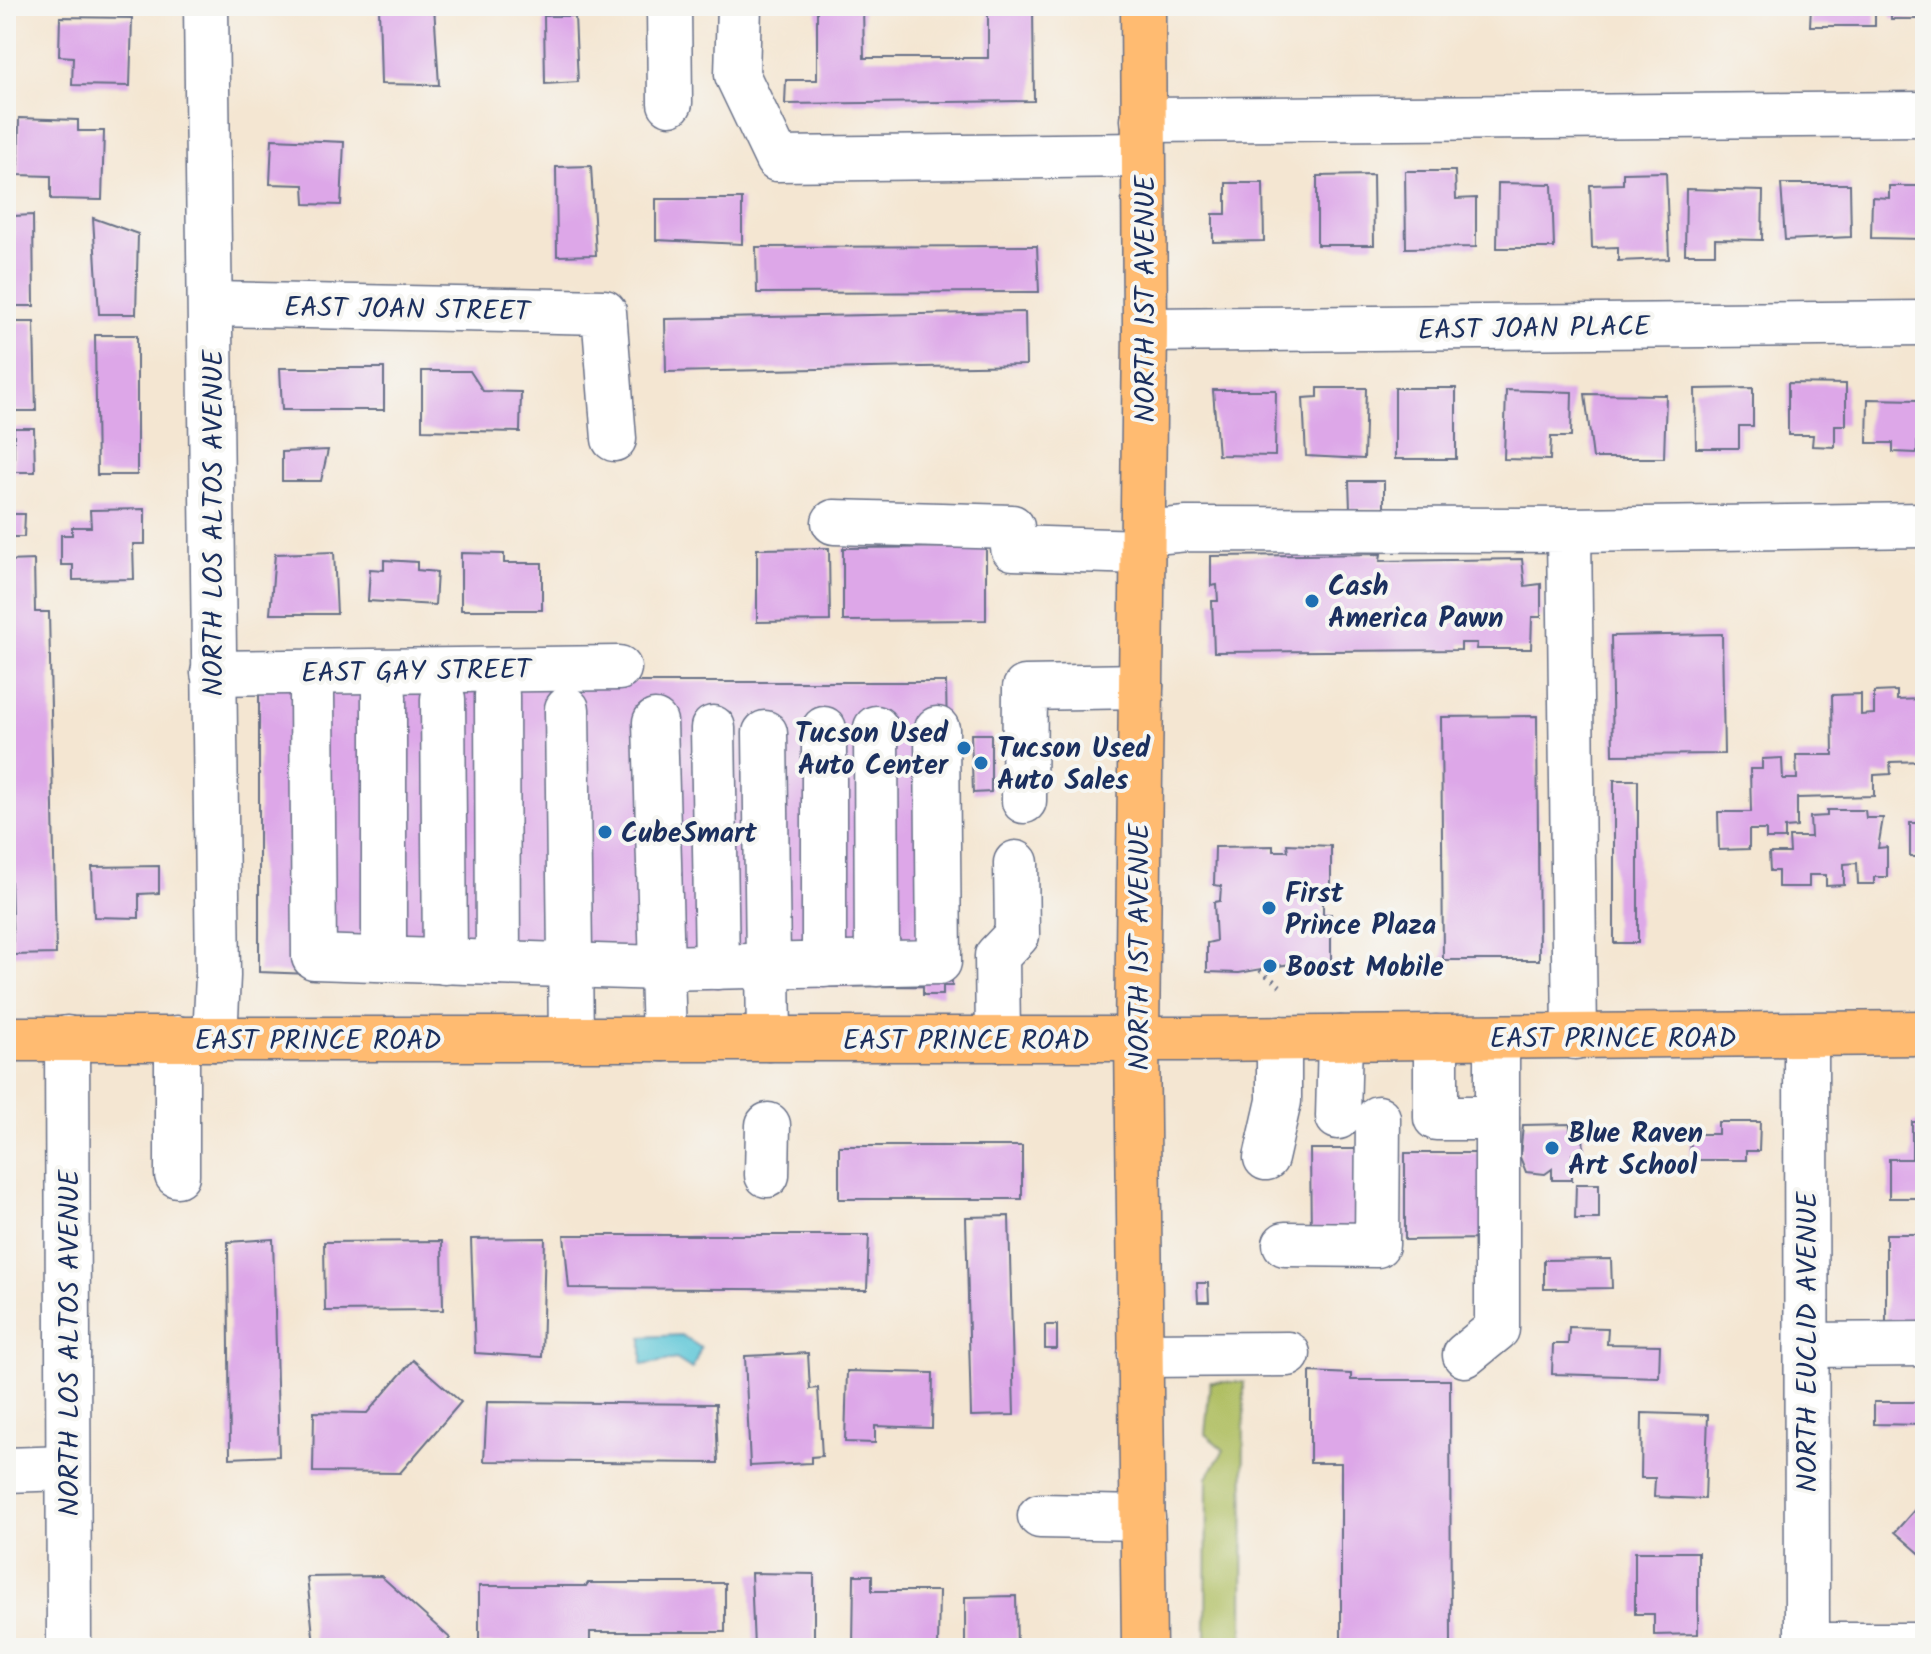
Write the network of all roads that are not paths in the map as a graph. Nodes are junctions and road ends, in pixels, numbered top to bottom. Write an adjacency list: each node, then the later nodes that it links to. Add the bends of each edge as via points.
1 (206, 6): 8 (street, NORTH LOS ALTOS AVENUE)
2 (669, 6): 5 (street)
3 (739, 6): 7 (street, via 737,75 777,159)
4 (1143, 6): 7 (main road, NORTH 1ST AVENUE)
5 (670, 103)
6 (1925, 114): 7 (street)
7 (1143, 138): 10 (main road, NORTH 1ST AVENUE)
8 (211, 304): 11 (street, EAST JOAN STREET, via 604,312); 17 (street, NORTH LOS ALTOS AVENUE)
9 (1924, 323): 10 (street, EAST JOAN PLACE)
10 (1145, 330): 15 (main road, NORTH 1ST AVENUE)
11 (614, 439)
12 (834, 522): 15 (street, via 1012,527 1013,548)
13 (1925, 525): 14 (street)
14 (1569, 530): 15 (street, via 1187,529); 45 (street)
15 (1142, 543): 18 (main road, NORTH 1ST AVENUE)
16 (619, 668): 17 (street, EAST GAY STREET)
17 (213, 673): 50 (street, NORTH LOS ALTOS AVENUE, via 218,976)
18 (1141, 686): 30 (street, via 1025,688); 55 (main road, NORTH 1ST AVENUE)
19 (312, 694): 32 (street, via 314,957)
20 (497, 695): 34 (street)
21 (384, 697): 32 (street)
22 (443, 699): 33 (street)
23 (567, 709): 37 (street)
24 (655, 722): 40 (street)
25 (713, 728): 39 (street)
26 (876, 728): 35 (street)
27 (824, 729): 36 (street)
28 (937, 729): 35 (street, via 939,962)
29 (765, 733): 38 (street)
30 (1024, 801)
31 (1016, 863): 54 (street, via 1017,935 997,956)
32 (384, 959): 33 (street)
33 (445, 962): 34 (street)
34 (496, 963): 37 (street)
35 (877, 964): 36 (street)
36 (824, 965): 38 (street)
37 (570, 966): 40 (street); 51 (street)
38 (768, 966): 39 (street); 53 (street)
39 (717, 967): 40 (street)
40 (661, 968): 52 (street)
41 (1925, 1033): 42 (main road, EAST PRINCE ROAD)
42 (1806, 1036): 45 (main road, EAST PRINCE ROAD); 63 (street, NORTH EUCLID AVENUE)
43 (1436, 1037): 44 (main road, EAST PRINCE ROAD); 48 (main road, EAST PRINCE ROAD); 56 (street, via 1436,1118)
44 (1497, 1037): 45 (main road, EAST PRINCE ROAD); 56 (street)
45 (1575, 1037)
46 (67, 1038): 49 (main road, EAST PRINCE ROAD); 50 (main road, EAST PRINCE ROAD); 67 (street, NORTH LOS ALTOS AVENUE)
47 (1279, 1038): 48 (main road, EAST PRINCE ROAD); 55 (main road, EAST PRINCE ROAD); 58 (street, via 1279,1101)
48 (1340, 1038): 61 (street, via 1377,1245)
49 (6, 1039)
50 (196, 1039): 51 (main road, EAST PRINCE ROAD); 59 (street, NORTH LOS ALTOS AVENUE)
51 (571, 1039): 52 (main road, EAST PRINCE ROAD)
52 (664, 1039): 53 (main road, EAST PRINCE ROAD)
53 (769, 1039): 54 (main road, EAST PRINCE ROAD)
54 (998, 1039): 55 (main road, EAST PRINCE ROAD)
55 (1137, 1039): 65 (main road, NORTH 1ST AVENUE)
56 (1497, 1118): 66 (street, via 1497,1329)
57 (768, 1125): 60 (street)
58 (1266, 1158)
59 (177, 1175)
60 (767, 1175)
61 (1285, 1244)
62 (1925, 1344): 63 (street)
63 (1807, 1345): 72 (street, NORTH EUCLID AVENUE)
64 (1288, 1354): 65 (street)
65 (1140, 1355): 70 (main road, NORTH 1ST AVENUE)
66 (1465, 1355)
67 (68, 1468): 68 (street); 73 (street, NORTH LOS ALTOS AVENUE)
68 (6, 1470)
69 (1040, 1516): 70 (street)
70 (1143, 1518): 74 (main road, NORTH 1ST AVENUE)
71 (1925, 1645): 72 (street)
72 (1807, 1647)
73 (69, 1648)
74 (1144, 1648)

